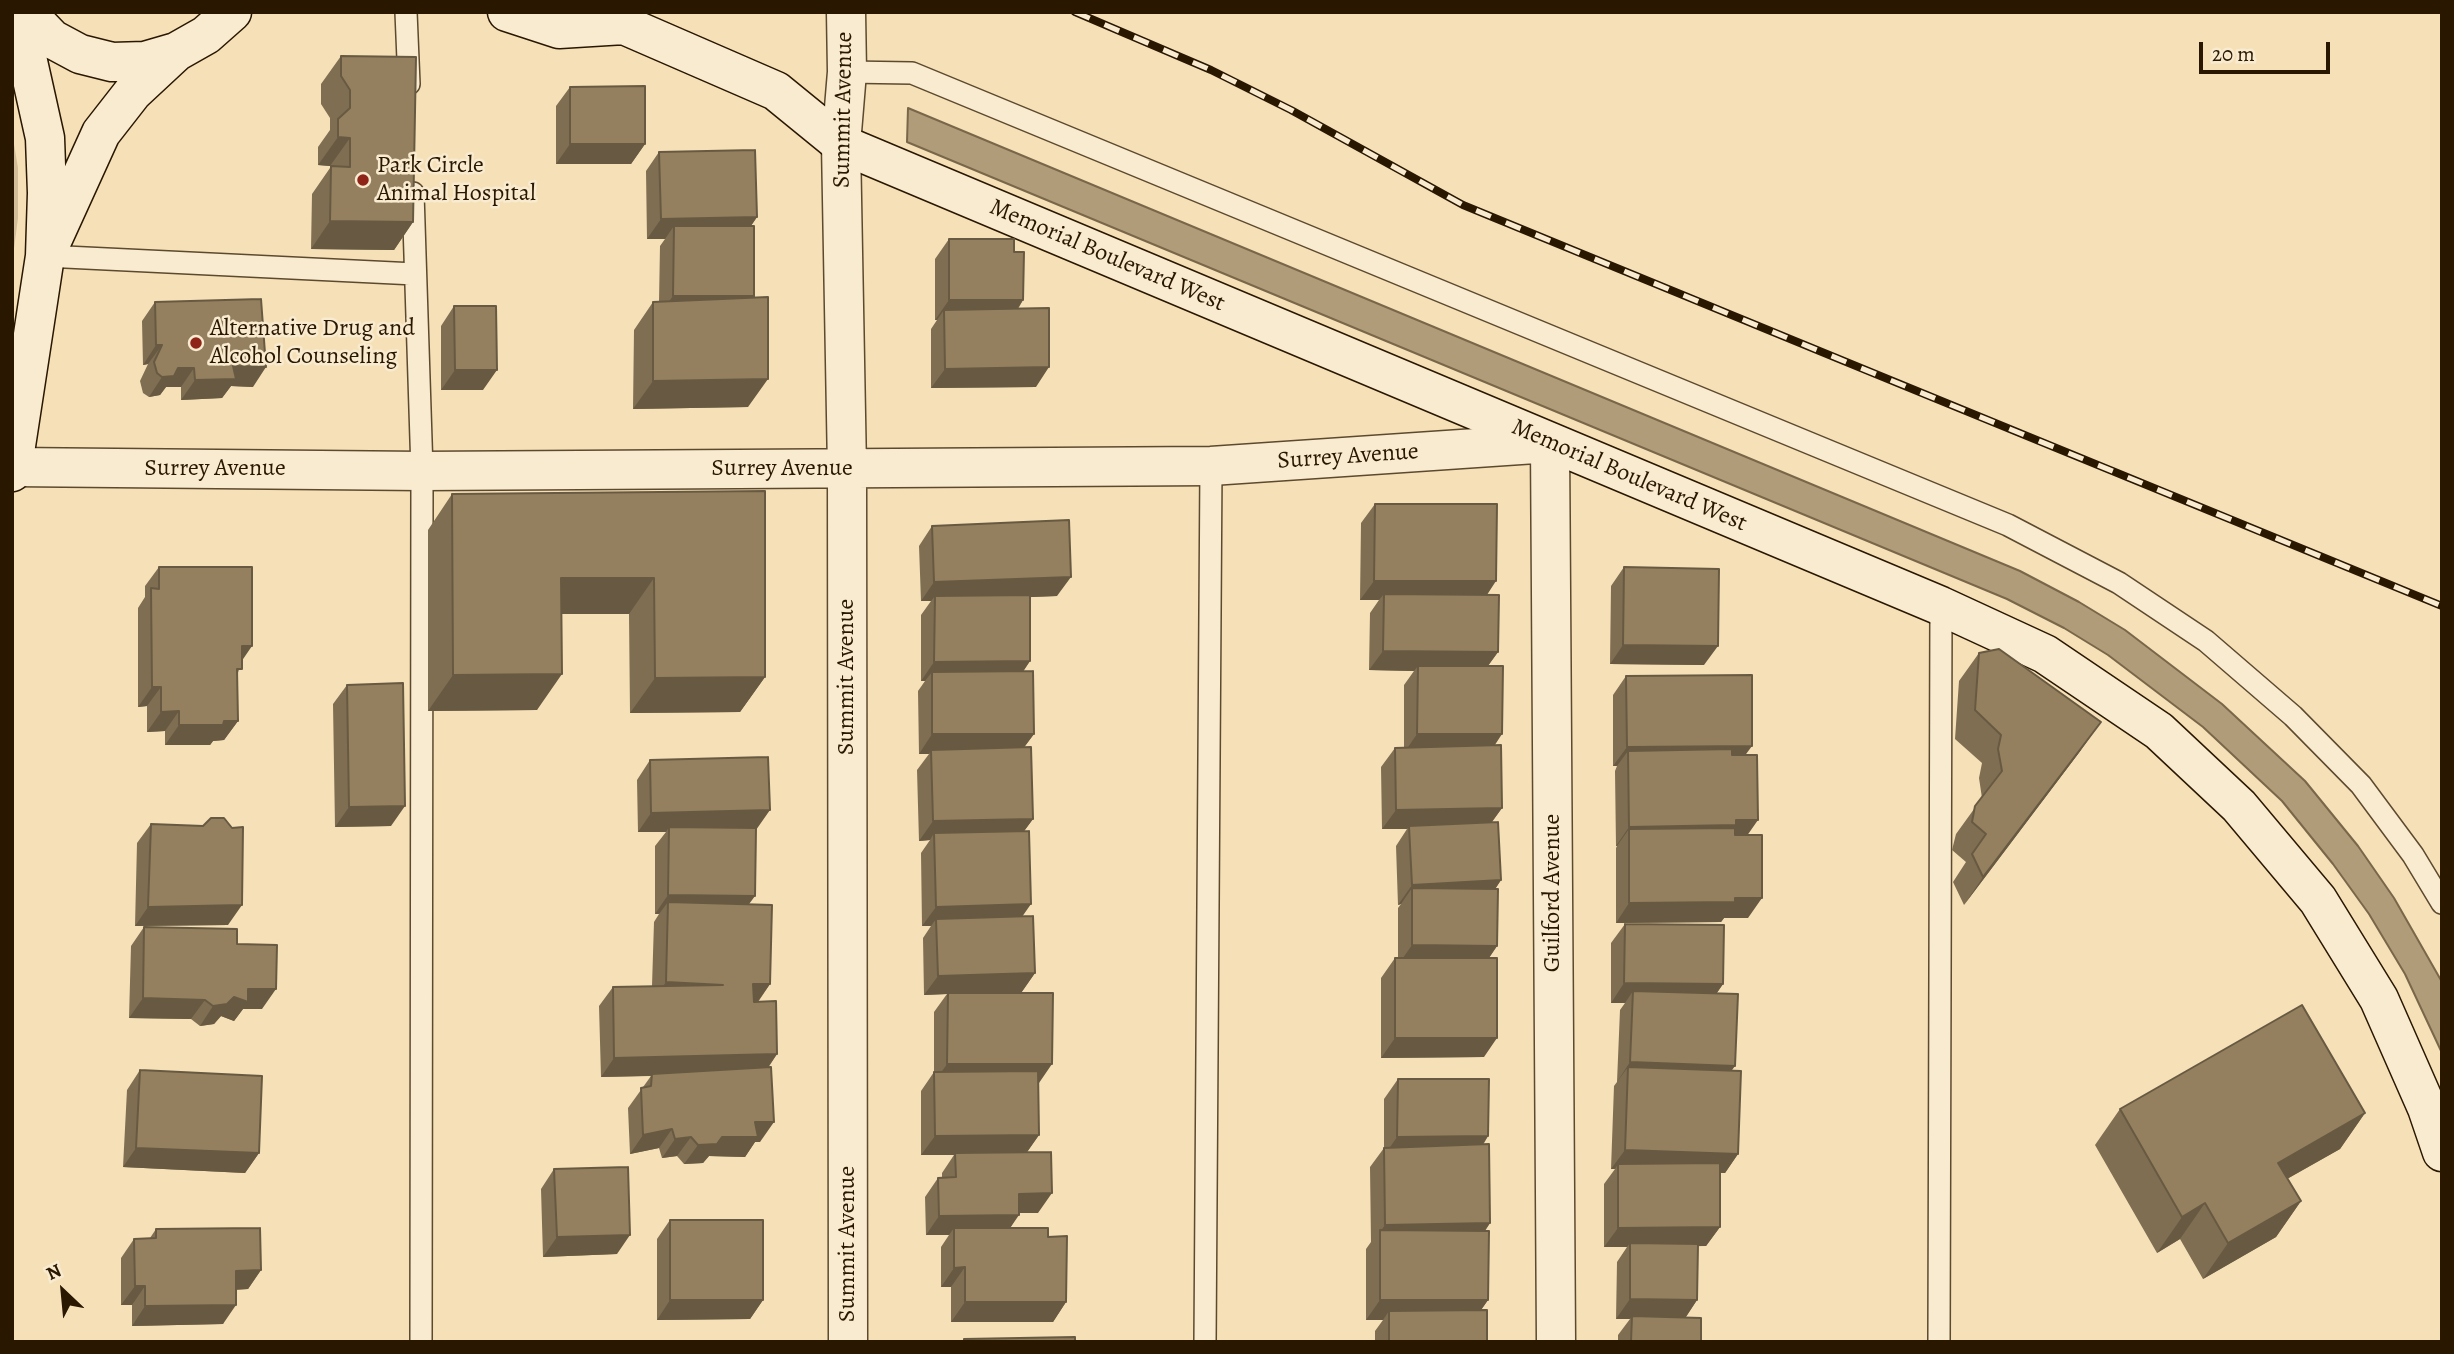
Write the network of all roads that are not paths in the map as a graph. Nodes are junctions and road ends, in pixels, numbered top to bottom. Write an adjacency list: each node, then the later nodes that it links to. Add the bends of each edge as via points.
1 (17, 12): 13 (street, via 45,138)
2 (26, 12): 8 (street, via 52,39 80,54 112,62 145,61)
3 (406, 12): 10 (lane)
4 (507, 12): 7 (street, Memorial Boulevard West, via 559,29)
5 (846, 12): 9 (street, Summit Avenue)
6 (233, 13): 8 (street)
7 (617, 18): 11 (street, Memorial Boulevard West, via 776,91)
8 (176, 51): 13 (street, via 133,92 101,133)
9 (847, 72): 11 (street, Summit Avenue); 21 (lane, via 912,73 2008,525 2119,583 2206,641 2283,708 2361,785)
10 (410, 109)
11 (841, 144): 15 (street, Memorial Boulevard West); 17 (street, Summit Avenue)
12 (412, 177): 14 (lane)
13 (44, 256): 14 (lane); 18 (street)
14 (415, 274): 19 (lane)
15 (1550, 443): 16 (street, Surrey Avenue); 20 (street, Memorial Boulevard West); 26 (street, Guilford Avenue)
16 (1211, 467): 17 (street, Surrey Avenue); 25 (lane)
17 (847, 469): 19 (street, Surrey Avenue); 24 (street, Summit Avenue)
18 (13, 470): 19 (street, Surrey Avenue)
19 (422, 471): 23 (lane)
20 (1941, 606): 22 (street, Memorial Boulevard West, via 2045,654 2159,731 2239,806 2318,900 2379,999); 27 (lane)
21 (2442, 903)
22 (2442, 1153)
23 (421, 1342)
24 (849, 1342)
25 (1205, 1342)
26 (1556, 1342)
27 (1939, 1342)

